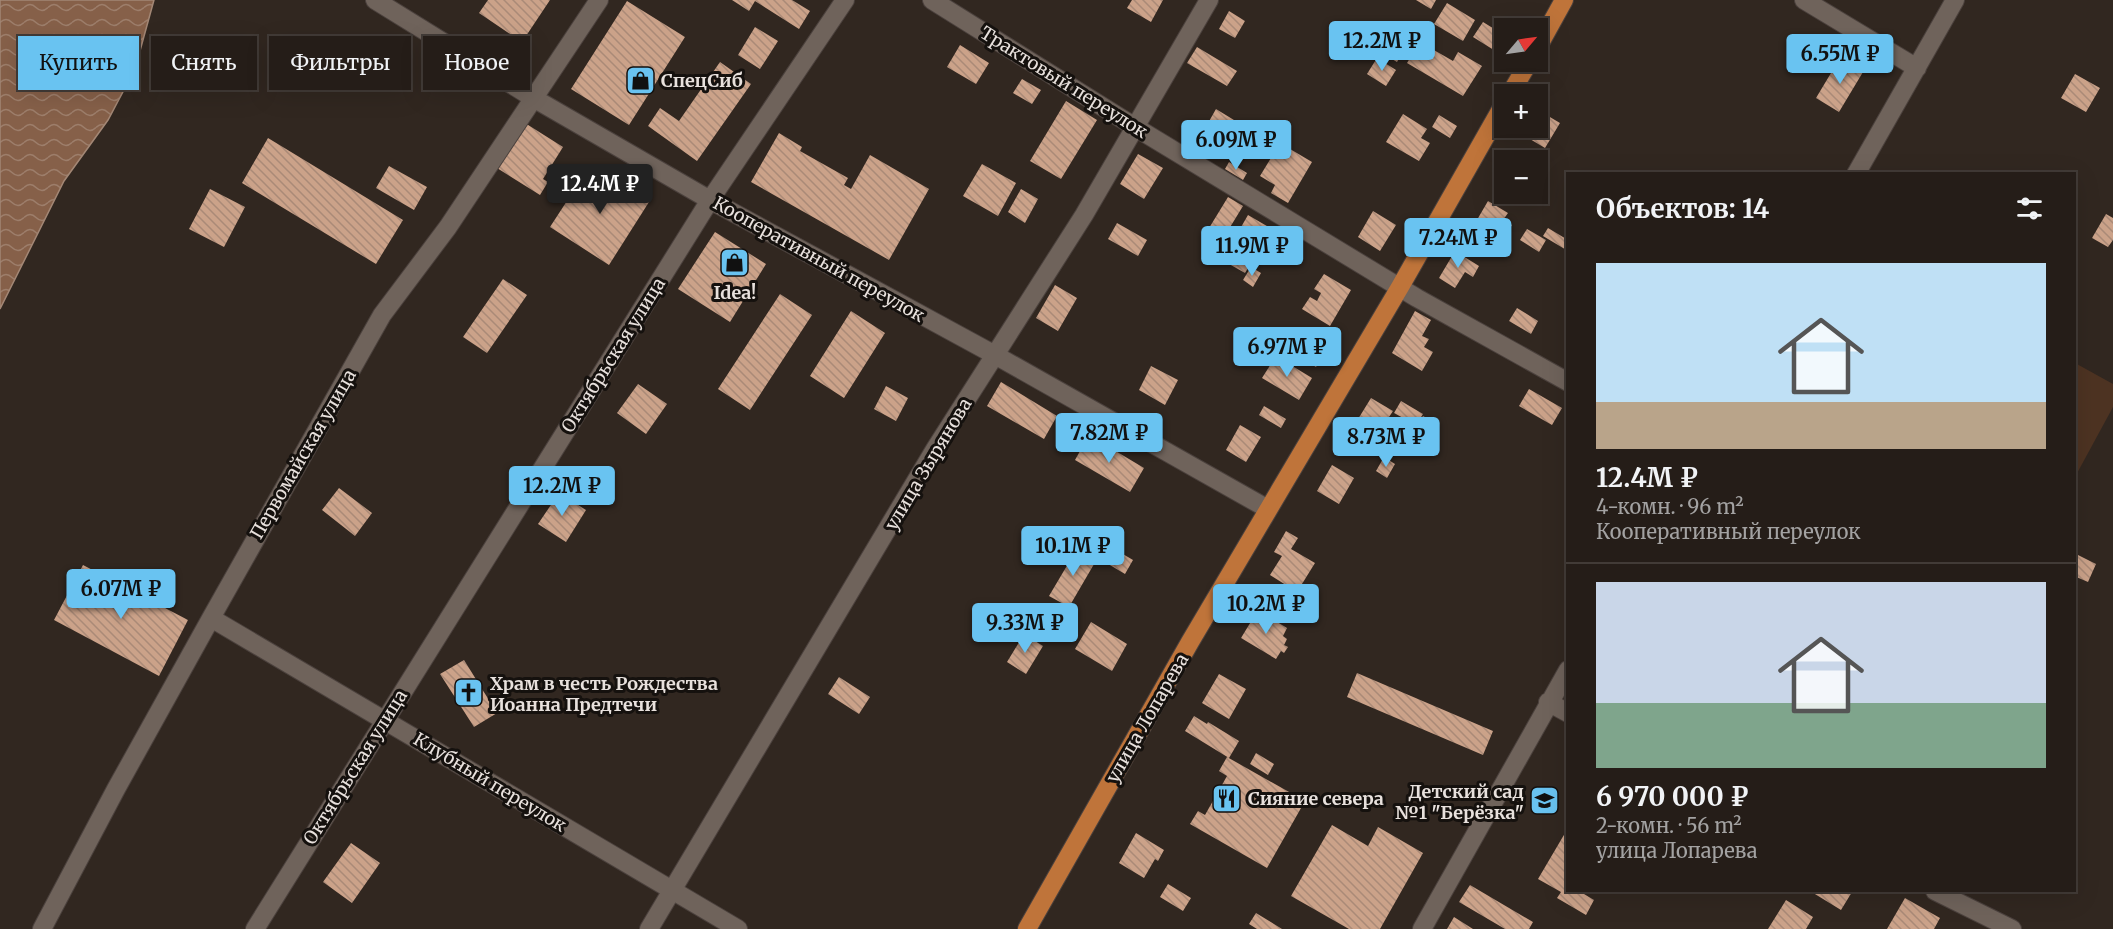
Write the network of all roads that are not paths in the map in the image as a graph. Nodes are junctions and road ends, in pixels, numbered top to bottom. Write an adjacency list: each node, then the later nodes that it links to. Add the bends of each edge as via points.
1 (375, 0): 11 (street, Кооперативный переулок)
2 (599, 0): 11 (street, Первомайская улица)
3 (844, 0): 15 (street, Октябрьская улица)
4 (932, 0): 13 (street, Трактовый переулок)
5 (1209, 0): 13 (street, улица Зырянова)
6 (1564, 0): 9 (main road)
7 (1804, 0): 10 (street)
8 (1955, 0): 10 (street)
9 (1548, 29)
10 (1917, 68): 14 (street)
11 (535, 99): 15 (street, Кооперативный переулок); 20 (street, Первомайская улица, via 382,315)
12 (1494, 122): 16 (main road, улица Лопарева)
13 (1135, 127): 16 (street, Трактовый переулок); 17 (street, улица Зырянова)
14 (1857, 172)
15 (710, 200): 17 (street, Кооперативный переулок); 24 (street, Октябрьская улица)
16 (1400, 287): 18 (street, Трактовый переулок); 19 (main road, улица Лопарева)
17 (994, 355): 19 (street, Кооперативный переулок); 25 (street, улица Зырянова)
18 (1566, 381)
19 (1268, 509): 31 (main road, улица Лопарева)
20 (210, 618): 24 (street, Клубный переулок); 27 (street, Первомайская улица)
21 (1566, 673): 22 (street)
22 (1548, 702): 23 (street); 32 (street)
23 (1566, 712)
24 (385, 719): 25 (street, Клубный переулок); 28 (street, Октябрьская улица)
25 (673, 891): 29 (street, улица Зырянова); 30 (street, Клубный переулок)
26 (1937, 892): 33 (street)
27 (42, 929)
28 (255, 929)
29 (649, 929)
30 (738, 929)
31 (1027, 929)
32 (1422, 929)
33 (2012, 929)

